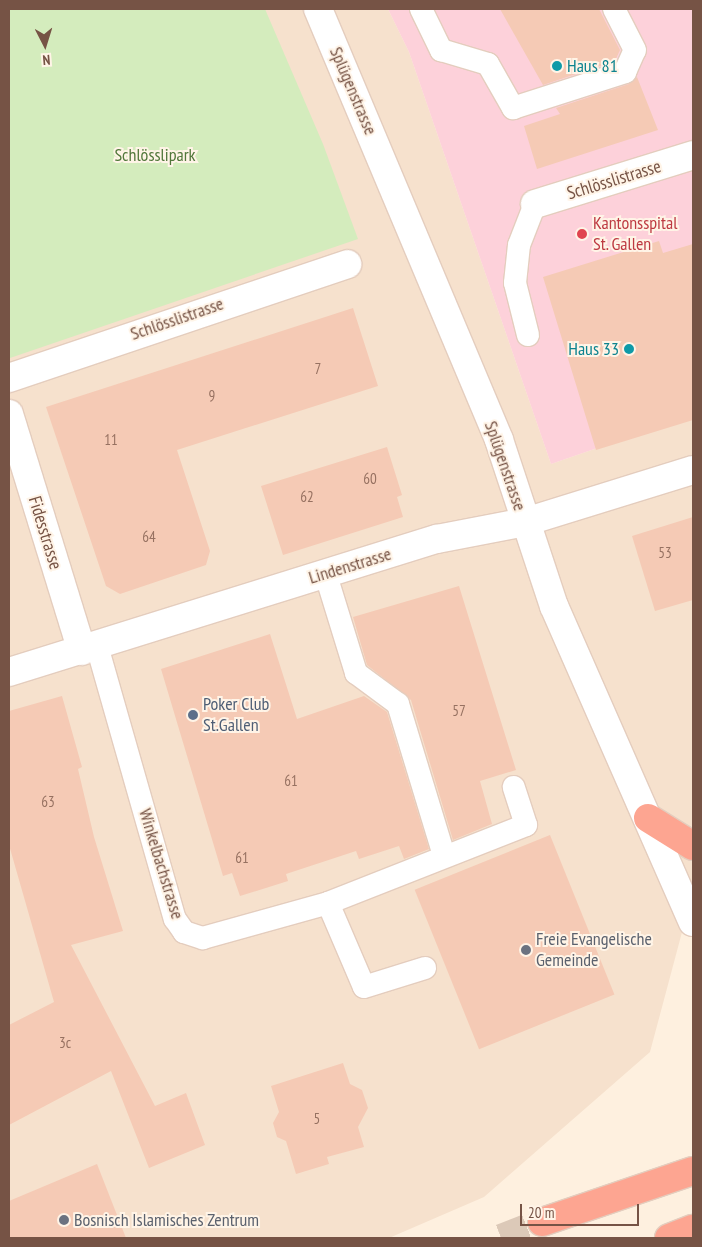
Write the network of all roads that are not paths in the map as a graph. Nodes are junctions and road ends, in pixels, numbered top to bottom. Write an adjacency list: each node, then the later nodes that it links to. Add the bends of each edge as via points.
1 (318, 9): 11 (street, Splügenstrasse, via 499,440)
2 (421, 9): 3 (lane, via 441,50 488,64 513,108 625,72 635,50)
3 (614, 9)
4 (693, 155): 5 (street, Schlösslistrasse)
5 (536, 204): 7 (lane, via 519,245 515,283)
6 (347, 264): 8 (street, Schlösslistrasse)
7 (528, 336)
8 (9, 378)
9 (9, 414): 13 (street, Fidesstrasse)
10 (693, 470): 11 (street, Lindenstrasse)
11 (525, 522): 12 (street, Lindenstrasse, via 437,539); 16 (street, Splügenstrasse, via 554,606)
12 (325, 572): 13 (street, Lindenstrasse); 18 (lane, via 356,673 398,704)
13 (89, 649): 14 (street, Lindenstrasse); 19 (lane, Winkelbachstrasse, via 174,919 184,932 204,938)
14 (9, 672)
15 (514, 787): 18 (lane, Winkelbachstrasse, via 526,825)
16 (648, 818): 17 (highway); 20 (street, Splügenstrasse)
17 (693, 846)
18 (444, 855): 19 (lane, Winkelbachstrasse)
19 (328, 902): 21 (lane, via 364,987)
20 (693, 922)
21 (425, 968)
22 (693, 1171): 23 (highway)
23 (542, 1222)
24 (693, 1229): 25 (highway)
25 (669, 1238)

